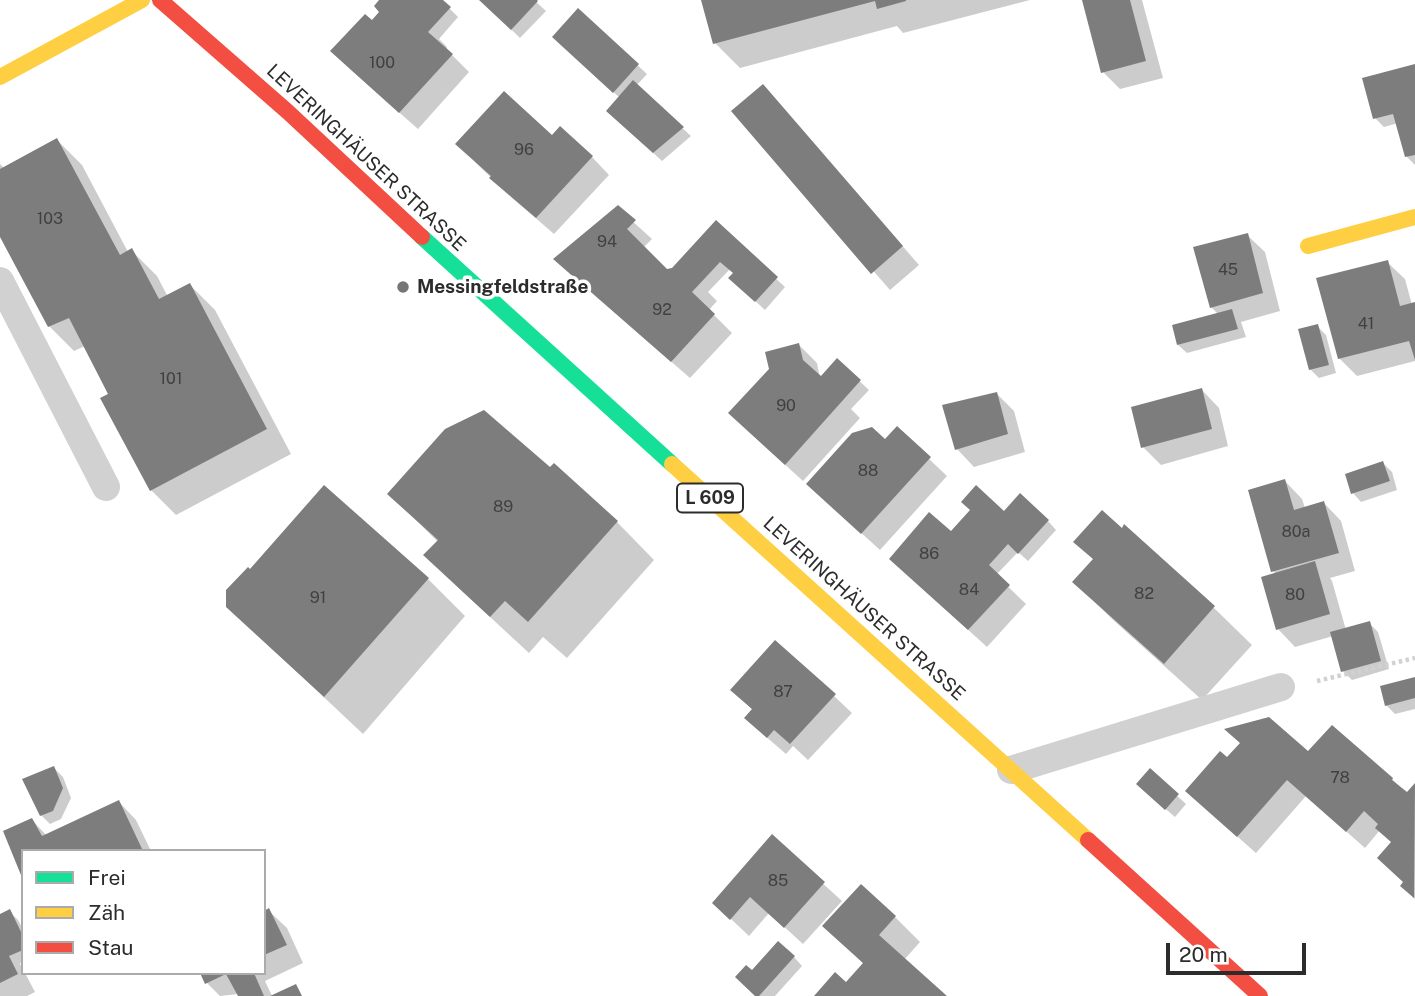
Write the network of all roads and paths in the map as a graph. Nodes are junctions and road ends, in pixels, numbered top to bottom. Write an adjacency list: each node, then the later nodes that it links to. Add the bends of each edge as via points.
1 (142, 0): 3 (main road)
2 (160, 0): 10 (main road, LEVERINGHÄUSER STRASSE / L 609)
3 (0, 77)
4 (1415, 217): 5 (main road)
5 (1308, 246)
6 (0, 281): 7 (lane)
7 (106, 487)
8 (1415, 658): 9 (path)
9 (1281, 687): 10 (lane)
10 (1011, 770): 11 (main road, LEVERINGHÄUSER STRASSE / L 609)
11 (1260, 996)

